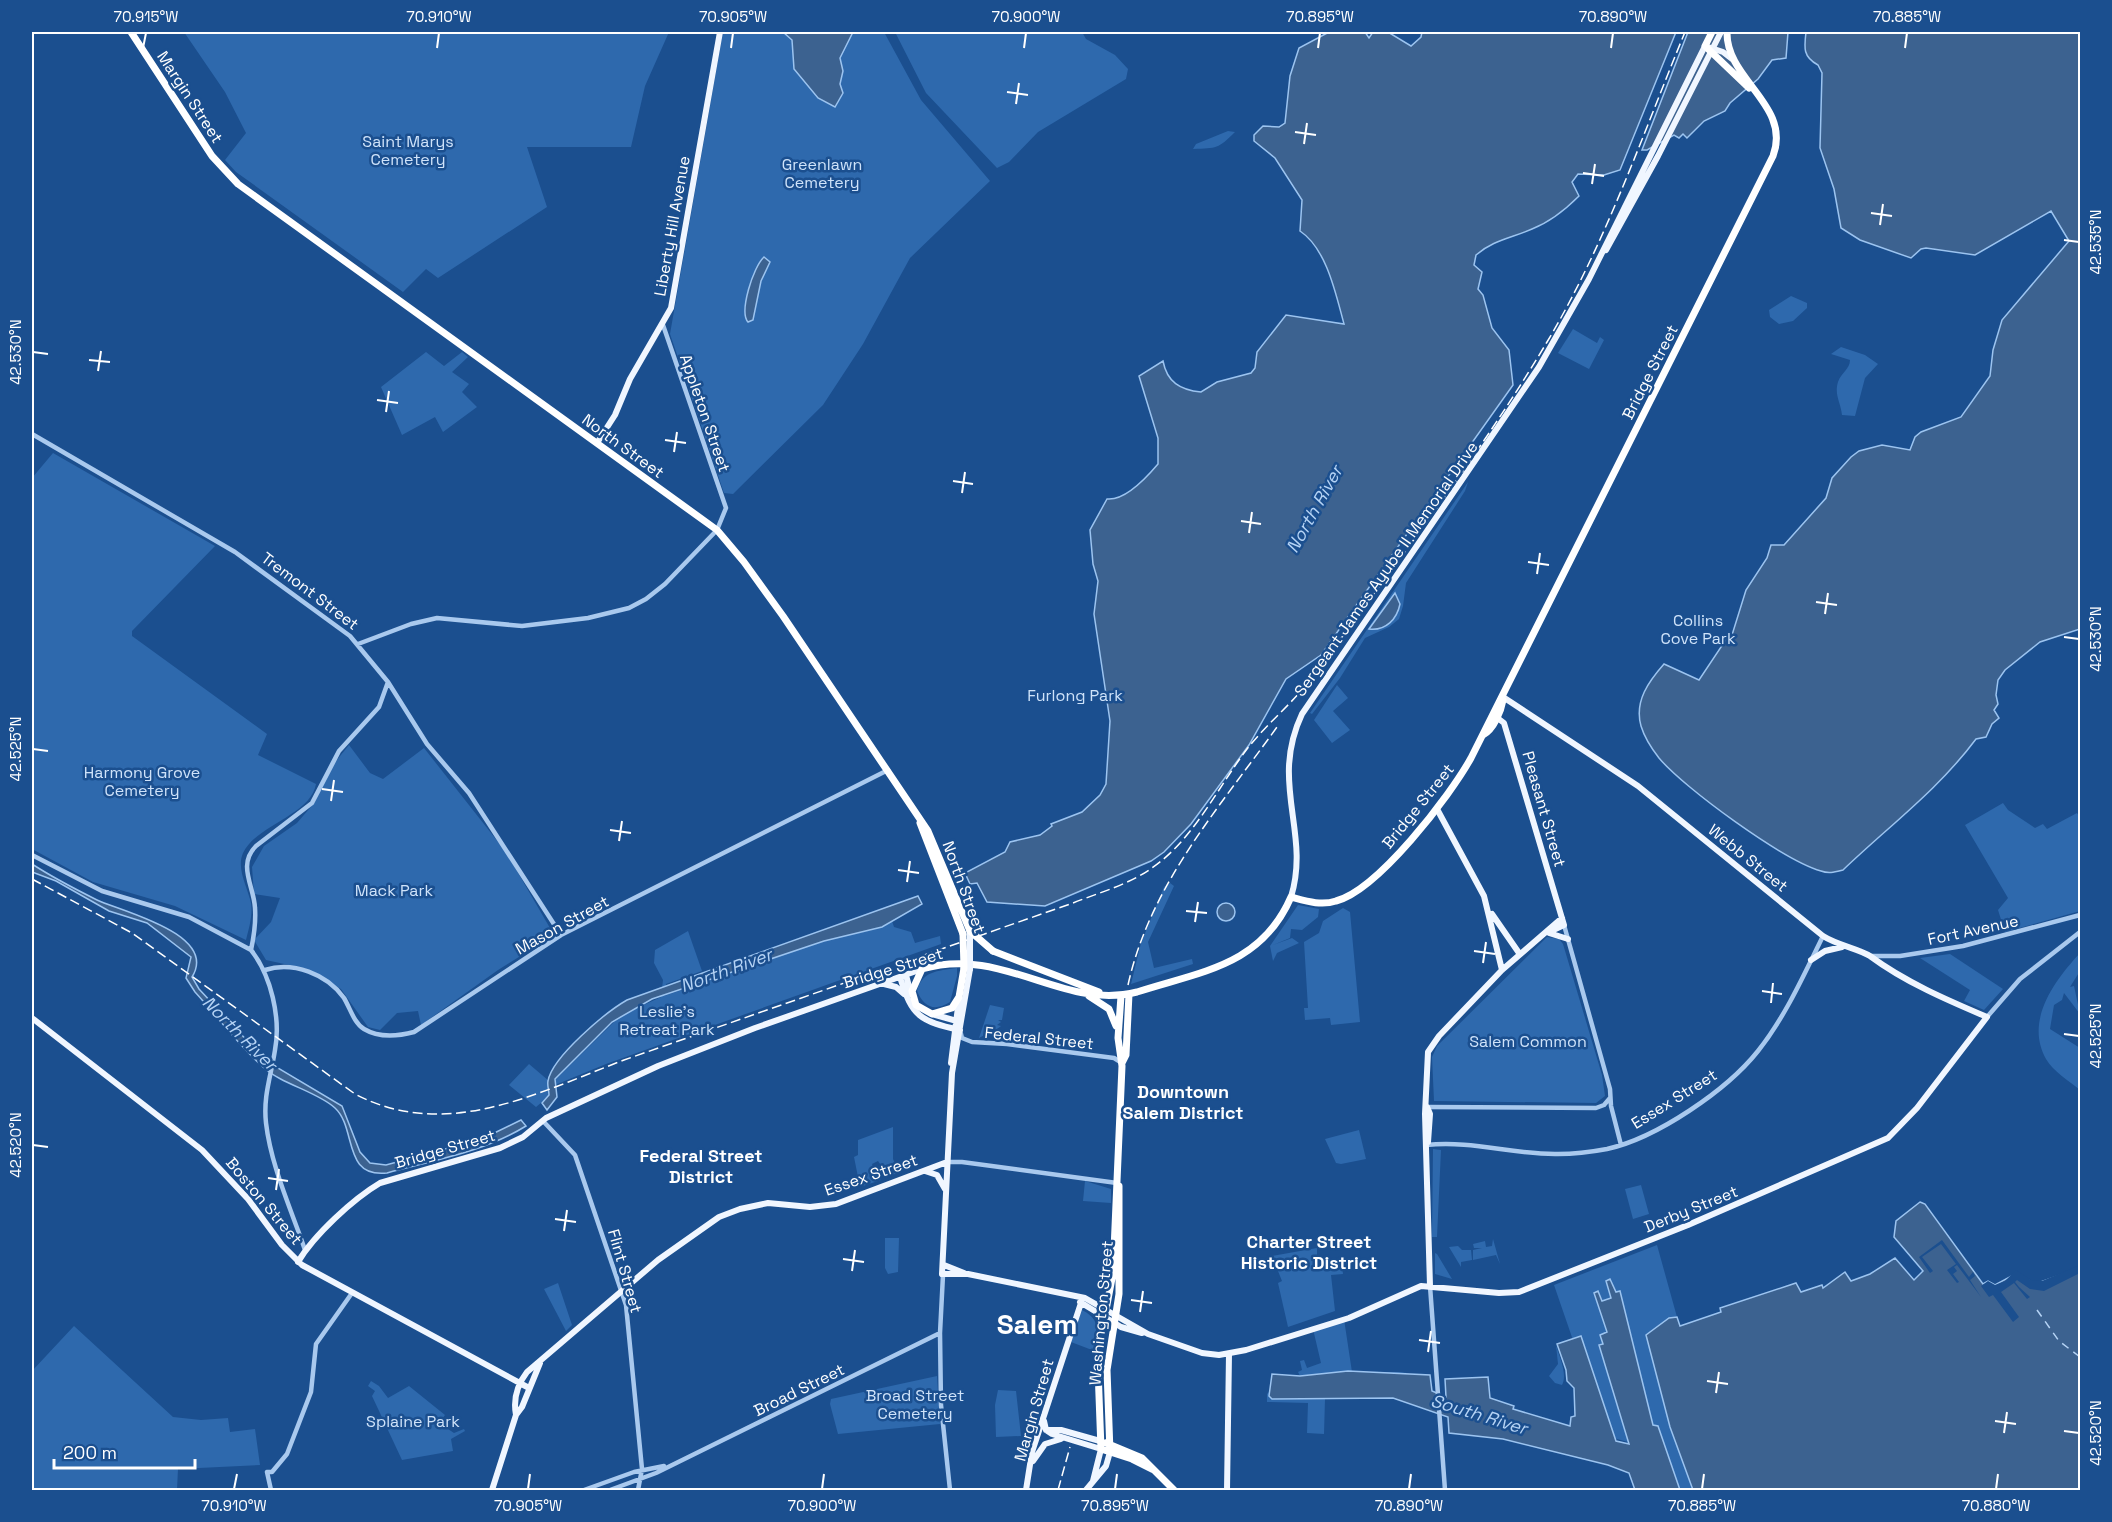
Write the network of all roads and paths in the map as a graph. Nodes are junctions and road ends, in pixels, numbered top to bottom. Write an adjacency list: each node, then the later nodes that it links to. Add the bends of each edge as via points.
1 (131, 32): 9 (highway, Margin Street)
2 (720, 32): 11 (main road, Liberty Hill Avenue, via 672,303)
3 (1712, 32): 6 (highway)
4 (1721, 32): 6 (main road, Sergeant James Ayube II Memorial Drive)
5 (1727, 32): 7 (highway, Bridge Street)
6 (1710, 48): 7 (main road, Bridge Street); 8 (highway, Bridge Street); 10 (main road, Sergeant James Ayube II Memorial Drive, via 1651,152); 10 (main road, Sergeant James Ayube II Memorial Drive, via 1658,156)
7 (1732, 59): 8 (highway, Bridge Street)
8 (1754, 91): 17 (highway, Bridge Street, via 1775,122 1778,135 1773,156)
9 (228, 175): 13 (highway, North Street)
10 (1589, 279): 22 (main road, Sergeant James Ayube II Memorial Drive, via 1519,399 1302,714 1290,747 1288,766 1297,864)
11 (663, 326): 13 (main road, Liberty Hill Avenue); 14 (street, Appleton Street, via 726,508)
12 (32, 434): 15 (street, Tremont Street, via 235,552)
13 (597, 443): 14 (highway, North Street)
14 (717, 530): 15 (street, via 662,587 629,608 588,618 522,626 436,618); 19 (highway, North Street, via 778,609)
15 (358, 644): 16 (street, Tremont Street)
16 (388, 682): 29 (street, Tremont Street, via 427,744 481,810); 33 (street, via 379,707 339,752 312,803 250,854 246,868 255,909)
17 (1503, 697): 18 (highway, Bridge Street); 30 (main road, Webb Street, via 1638,786)
18 (1494, 716): 20 (highway, Bridge Street); 25 (main road, Pleasant Street, via 1504,723)
19 (888, 770): 26 (highway, North Street, via 920,820); 29 (street, Mason Street)
20 (1437, 809): 22 (highway, Bridge Street, via 1403,850 1348,895 1328,903); 23 (main road)
21 (32, 855): 33 (street, via 102,891 189,917)
22 (1291, 897): 44 (highway, Bridge Street, via 1271,932 1246,953)
23 (1488, 908): 34 (main road); 40 (main road)
24 (2080, 915): 35 (street, Fort Avenue, via 1943,950 1884,958)
25 (1563, 922): 27 (main road); 31 (street)
26 (966, 932): 38 (highway, North Street, bridge); 46 (highway, bridge, via 993,951)
27 (1546, 933): 31 (main road); 34 (main road)
28 (2080, 933): 50 (street, Derby Street, via 2020,979)
29 (561, 936): 39 (street, Mason Street, via 424,1027 403,1035 381,1035 362,1028 337,990 304,970 285,966)
30 (1822, 936): 32 (main road, Webb Street); 36 (street, Essex Street)
31 (1568, 939): 56 (street)
32 (1843, 947): 35 (main road, Webb Street); 36 (main road, via 1825,951)
33 (251, 950): 39 (street)
34 (1519, 953): 40 (main road)
35 (1869, 955): 50 (main road, Webb Street, via 1886,969)
36 (1811, 960): 60 (street, Essex Street, via 1765,1041 1740,1070 1671,1120)
37 (922, 969): 41 (main road, Bridge Street); 43 (highway, Bridge Street, via 951,963 981,963); 45 (highway)
38 (967, 969): 48 (highway, North Street); 52 (main road, North Street)
39 (265, 970): 65 (street, via 277,1032 265,1093 265,1114 272,1153)
40 (1502, 970): 57 (main road, via 1435,1040 1427,1058)
41 (903, 976): 42 (main road, Bridge Street); 45 (main road)
42 (880, 984): 45 (main road, via 896,987); 58 (main road, Bridge Street, via 673,1060)
43 (1076, 990): 46 (highway, Bridge Street); 54 (highway, via 1109,1009)
44 (1129, 994): 47 (highway, Bridge Street); 55 (highway, Washington Street, via 1126,1055)
45 (908, 995): 49 (highway); 53 (main road, via 910,1007 920,1016)
46 (1110, 996): 47 (highway, Bridge Street)
47 (1120, 996): 54 (highway, Washington Street)
48 (959, 997): 49 (highway, via 949,1010); 52 (main road, North Street)
49 (932, 1014): 52 (main road)
50 (1987, 1017): 68 (main road, Derby Street, via 1892,1135 1754,1197 1509,1294)
51 (32, 1018): 66 (main road, Boston Street, via 196,1144 243,1193)
52 (958, 1021): 53 (main road, North Street)
53 (956, 1029): 55 (street, Federal Street, via 962,1038 972,1042 1114,1058); 61 (main road, North Street)
54 (1118, 1038): 55 (highway, Washington Street)
55 (1122, 1063): 63 (highway, Washington Street)
56 (1610, 1098): 57 (street, via 1596,1108); 60 (street)
57 (1427, 1107): 59 (main road, via 1430,1114)
58 (543, 1121): 65 (main road, Bridge Street, via 500,1148 380,1183); 70 (street, Flint Street, via 573,1152)
59 (1426, 1145): 60 (street, Essex Street, via 1470,1144 1556,1154); 68 (main road)
60 (1621, 1145)
61 (947, 1162): 62 (main road, Essex Street); 63 (street, Essex Street); 64 (main road, North Street)
62 (924, 1171): 64 (main road, via 937,1175); 70 (main road, Essex Street, via 836,1204 810,1207 768,1203 729,1213 676,1246)
63 (1119, 1183): 73 (highway, Washington Street); 74 (highway, Washington Street)
64 (946, 1193): 67 (main road, North Street, via 944,1247)
65 (305, 1250): 66 (main road, Bridge Street)
66 (298, 1262): 69 (main road, Boston Street)
67 (948, 1270): 71 (main road); 75 (street, via 942,1290)
68 (1430, 1286): 76 (main road, Derby Street, via 1417,1287 1349,1318); 102 (street)
69 (352, 1293): 78 (main road, Boston Street); 93 (street, via 316,1344 314,1384 284,1459 272,1472 267,1472)
70 (621, 1293): 77 (main road, Essex Street); 89 (street, Flint Street, via 628,1325)
71 (1057, 1293): 72 (main road); 73 (main road, via 1085,1298)
72 (1081, 1303): 73 (main road); 81 (main road, Margin Street)
73 (1106, 1314): 74 (main road); 85 (highway, Washington Street, via 1097,1382)
74 (1115, 1320): 76 (main road, via 1202,1353); 86 (highway, Washington Street, via 1107,1370)
75 (940, 1333): 87 (street, Broad Street); 97 (street, via 942,1417)
76 (1229, 1354): 101 (main road)
77 (540, 1363): 78 (main road, Essex Street); 79 (main road, Essex Street)
78 (520, 1383): 79 (main road, Boston Street); 80 (main road, Essex Street, via 514,1406)
79 (529, 1388): 80 (main road, Essex Street)
80 (516, 1415): 92 (main road, Essex Street)
81 (1044, 1418): 82 (main road); 83 (main road, Margin Street)
82 (1046, 1430): 83 (main road); 84 (main road); 85 (main road, via 1061,1430)
83 (1038, 1436): 88 (main road, Margin Street)
84 (1063, 1439): 85 (main road); 88 (main road, via 1045,1444)
85 (1101, 1445): 86 (highway); 91 (main road)
86 (1110, 1448): 91 (main road, via 1106,1466); 100 (highway, via 1152,1469)
87 (667, 1466): 89 (street, Broad Street); 90 (street, Broad Street)
88 (1030, 1467): 98 (main road, Margin Street)
89 (642, 1469): 90 (street, Flint Street); 94 (street, Broad Street)
90 (641, 1480): 95 (street, Broad Street); 96 (street)
91 (1094, 1480): 99 (main road)
92 (493, 1487)
93 (271, 1491)
94 (584, 1491)
95 (610, 1491)
96 (638, 1491)
97 (950, 1491)
98 (1026, 1491)
99 (1086, 1491)
100 (1174, 1491)
101 (1227, 1491)
102 (1445, 1491)

